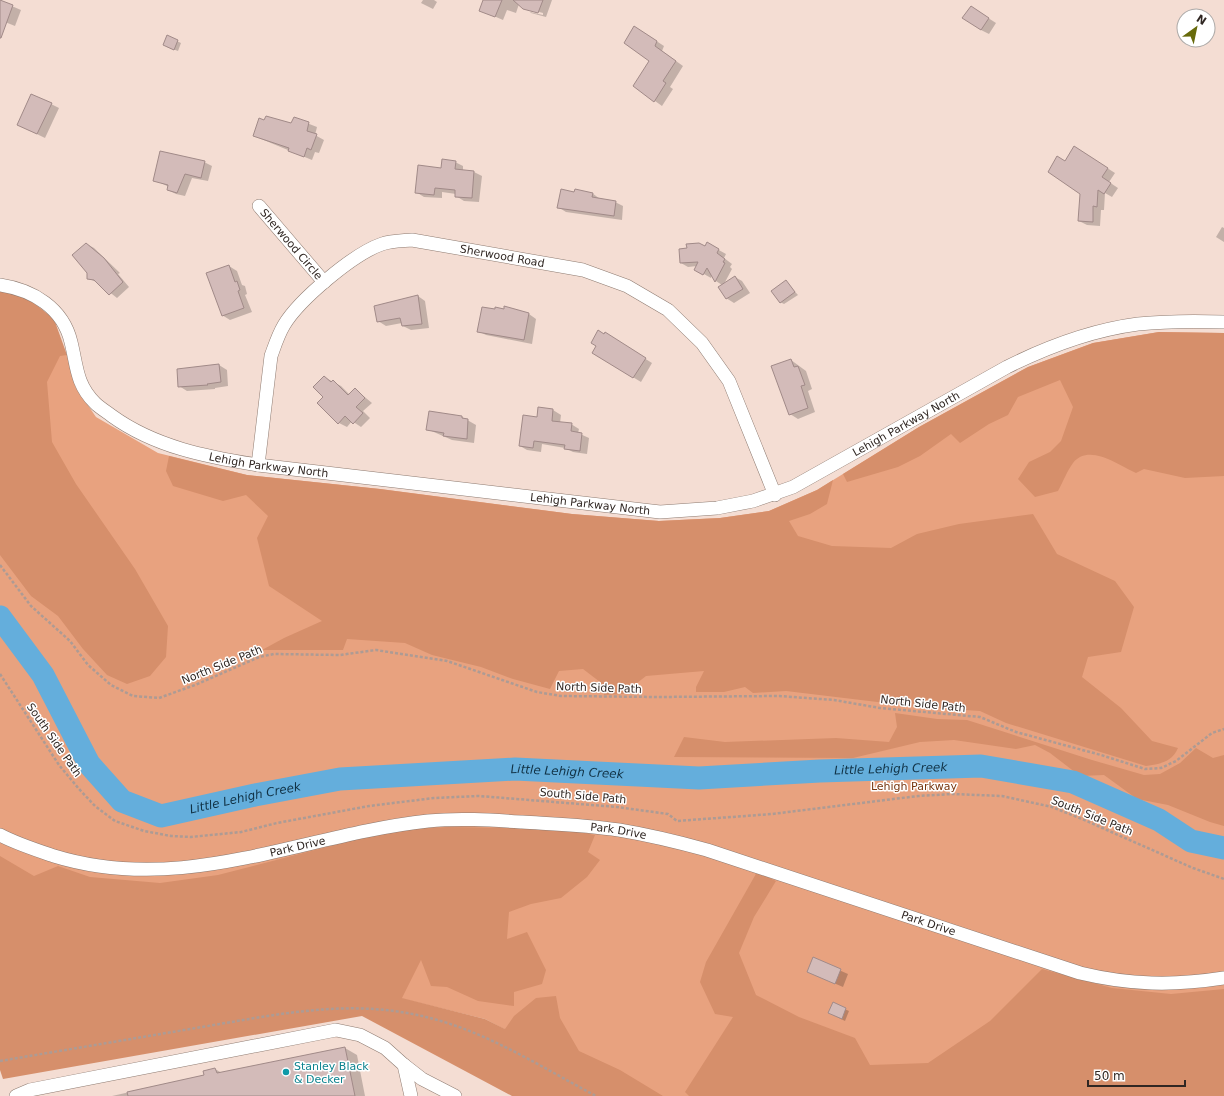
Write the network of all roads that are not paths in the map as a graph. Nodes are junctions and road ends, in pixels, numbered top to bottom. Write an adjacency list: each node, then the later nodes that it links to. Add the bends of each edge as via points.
1 (259, 206): 2 (street, Sherwood Circle)
2 (324, 282): 5 (street, Sherwood Road, via 300,306 276,339 271,356); 6 (street, Sherwood Road, via 371,249 397,241 412,240 583,270 627,286 668,310 702,343 716,361 729,381)
3 (0, 285): 5 (street, Lehigh Parkway North, via 35,295 58,315 71,342 78,379 96,404 119,421 164,444)
4 (1224, 322): 6 (street, Lehigh Parkway North, via 1176,321 1138,324 1076,337 1041,350)
5 (258, 465): 6 (street, Lehigh Parkway North, via 660,512 717,508)
6 (775, 495)
7 (0, 835): 8 (street, Park Drive, via 36,850 103,867 172,870 253,857 353,833 430,821 469,819 618,830 663,838 707,850 1080,973 1120,981 1160,984)
8 (1224, 978)
9 (404, 1065): 10 (street, via 385,1048 360,1035 336,1030 30,1090); 11 (street); 12 (street, via 422,1079)
10 (16, 1096)
11 (411, 1096)
12 (455, 1096)

